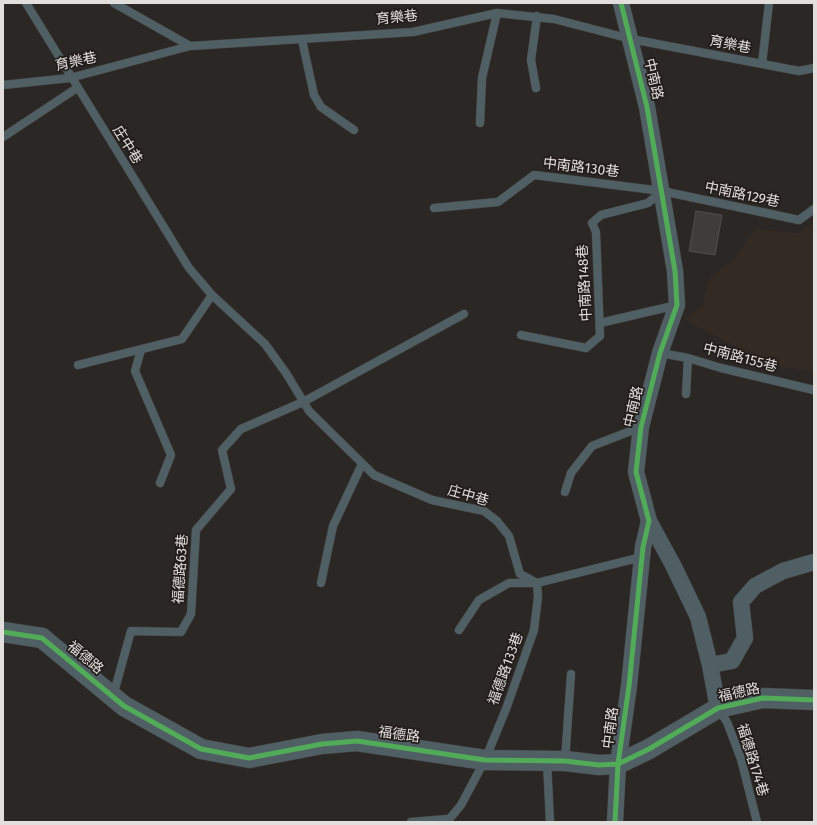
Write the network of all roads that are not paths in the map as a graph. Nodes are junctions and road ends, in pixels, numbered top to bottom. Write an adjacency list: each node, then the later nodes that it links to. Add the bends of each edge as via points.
1 (26, 3): 12 (lane, 庄中巷)
2 (114, 3): 9 (lane)
3 (621, 3): 7 (street, 中南路)
4 (769, 3): 10 (lane)
5 (497, 13): 6 (lane, 育樂巷); 8 (lane, 育樂巷, via 413,32); 16 (lane, via 482,78)
6 (537, 16): 7 (lane, 育樂巷); 15 (lane, via 531,60)
7 (631, 39): 10 (lane, 育樂巷); 19 (street, 中南路, via 647,107)
8 (302, 40): 9 (lane, 育樂巷); 17 (lane, via 314,95 321,108)
9 (190, 46): 12 (lane, 育樂巷)
10 (762, 64): 11 (lane, 育樂巷, via 799,71)
11 (814, 68)
12 (70, 78): 13 (lane, 育樂巷); 14 (lane, 庄中巷)
13 (3, 85)
14 (77, 88): 18 (lane); 22 (lane, 庄中巷, via 189,268)
15 (536, 88)
16 (480, 123)
17 (354, 130)
18 (3, 137)
19 (662, 191): 20 (lane, 中南路130巷, via 534,175 498,202); 21 (lane, 中南路129巷, via 799,220); 23 (street, 中南路, via 675,270); 25 (lane, 中南路148巷, via 648,203 601,215 592,222 596,232)
20 (434, 208)
21 (814, 209)
22 (212, 295): 27 (lane, via 182,339); 33 (lane, 庄中巷, via 265,344)
23 (677, 304): 25 (lane); 28 (street, 中南路)
24 (464, 314): 33 (lane)
25 (600, 323): 26 (lane, 中南路148巷, via 600,336 586,348)
26 (521, 335)
27 (141, 350): 30 (lane); 36 (lane, via 135,371 171,455)
28 (660, 353): 29 (lane, 中南路155巷); 34 (street, 中南路)
29 (688, 358): 31 (lane, 中南路155巷); 32 (lane)
30 (78, 365)
31 (814, 390)
32 (686, 394)
33 (304, 402): 35 (lane, 庄中巷, via 309,411); 47 (lane, 福德路63巷, via 241,429 222,450 230,489 196,530 191,614 181,632 131,630)
34 (641, 426): 37 (lane, via 592,446 571,473); 38 (street, 中南路, via 636,472)
35 (362, 464): 41 (lane, via 333,526); 42 (lane, 庄中巷, via 374,475 432,500 484,512 498,521 509,536 520,574)
36 (160, 483)
37 (565, 492)
38 (649, 521): 39 (street, 中南路); 45 (street, via 698,617)
39 (642, 557): 42 (lane); 52 (street, 中南路)
40 (814, 562): 45 (street, via 783,571 755,586 741,602 745,638 732,661)
41 (321, 583)
42 (537, 583): 43 (lane, via 509,583 479,600); 50 (lane, 福德路133巷, via 534,630)
43 (459, 630)
44 (3, 632): 47 (street, 福德路, via 42,638)
45 (710, 665): 49 (street)
46 (571, 674): 51 (lane)
47 (113, 696): 50 (street, 福德路, via 124,706 201,749 249,758 322,744 357,741)
48 (814, 700): 49 (street, 福德路, via 763,698)
49 (718, 708): 52 (street, 福德路, via 649,749); 57 (lane, 福德路174巷, via 727,722 741,759)
50 (485, 760): 51 (street, 福德路); 53 (lane, 福德路133巷, via 461,805)
51 (556, 762): 52 (street, 福德路); 55 (lane)
52 (618, 764): 56 (street, 中南路)
53 (447, 821): 54 (lane)
54 (411, 822)
55 (550, 822)
56 (616, 822)
57 (758, 822)

